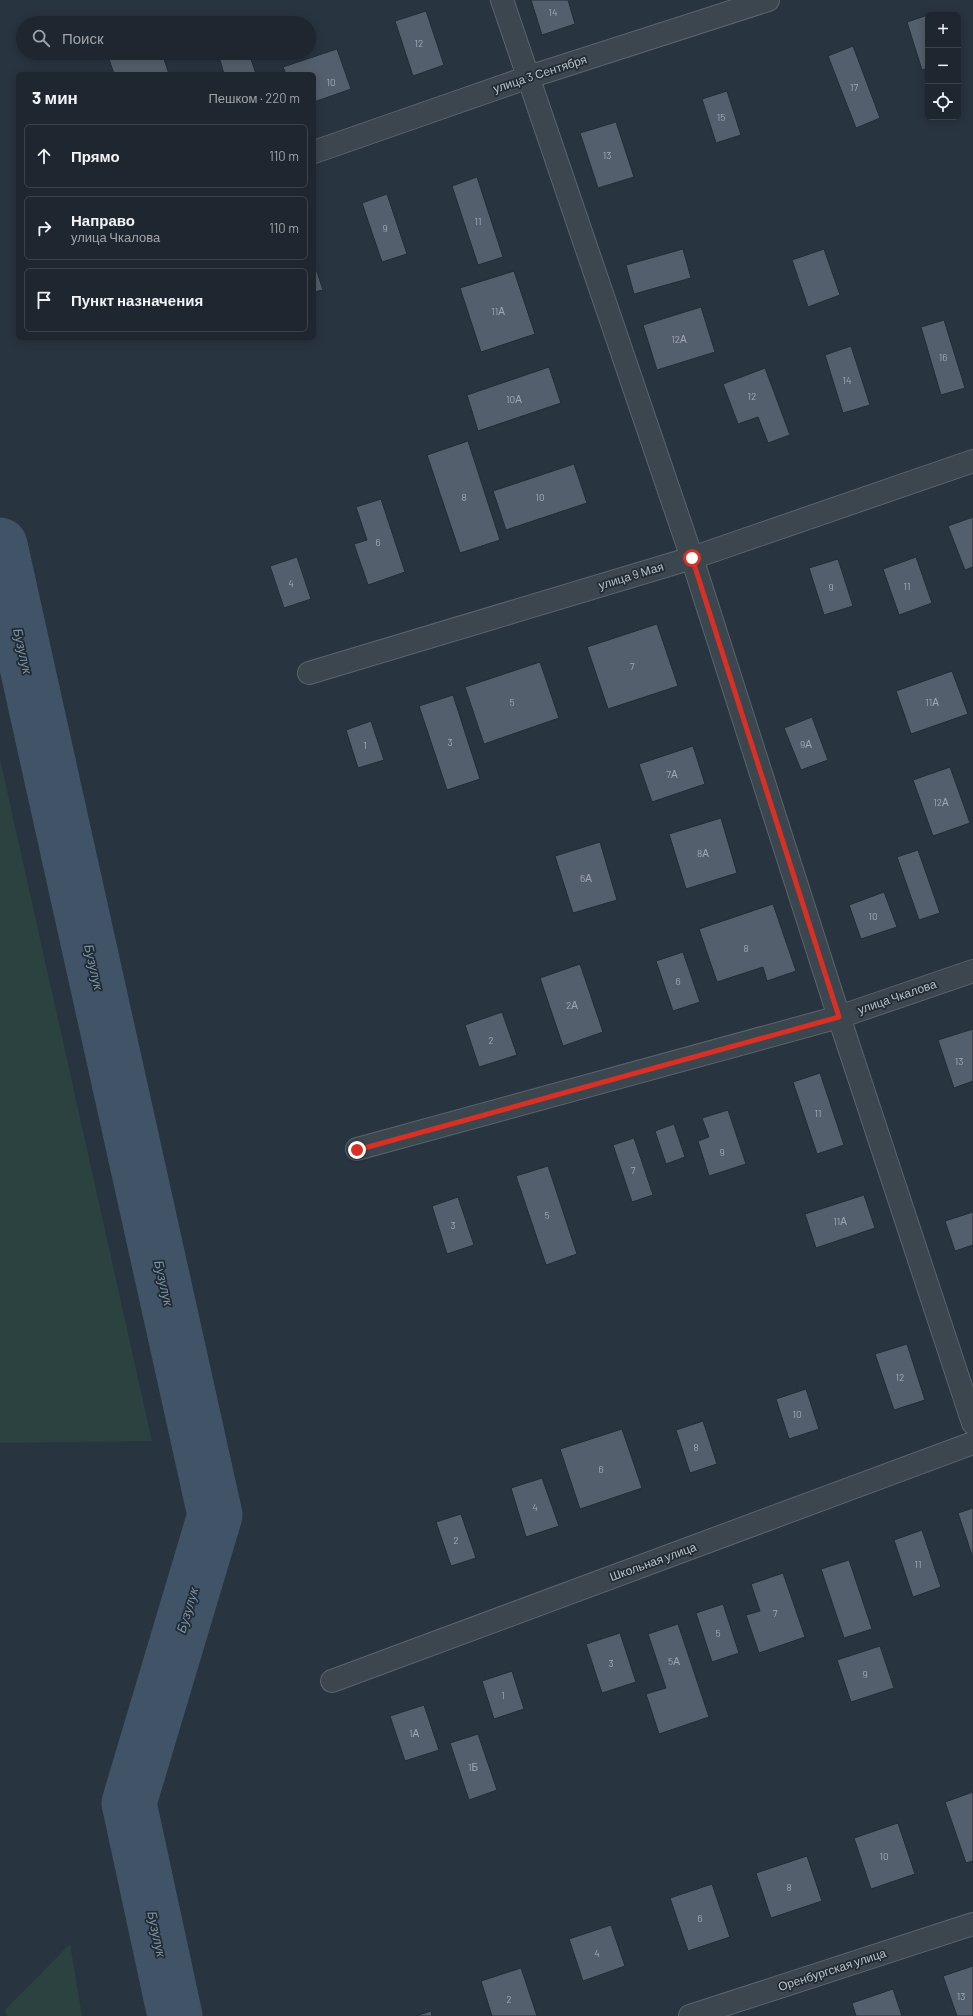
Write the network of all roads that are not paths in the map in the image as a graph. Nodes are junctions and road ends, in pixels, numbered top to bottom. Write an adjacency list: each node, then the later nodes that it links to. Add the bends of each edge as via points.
1 (502, 0): 3 (street)
2 (768, 0): 3 (street, улица 3 Сентября)
3 (529, 77): 4 (street, улица 3 Сентября); 6 (street)
4 (316, 151)
5 (973, 461): 6 (street, улица 9 Мая)
6 (692, 558): 7 (street, улица 9 Мая); 9 (street)
7 (309, 674)
8 (973, 971): 9 (street, улица Чкалова)
9 (839, 1017): 10 (street, улица Чкалова); 11 (street)
10 (357, 1150)
11 (973, 1423)
12 (973, 1443): 13 (street, Школьная улица)
13 (332, 1681)
14 (973, 1924): 15 (street, Оренбургская улица)
15 (690, 2016)

